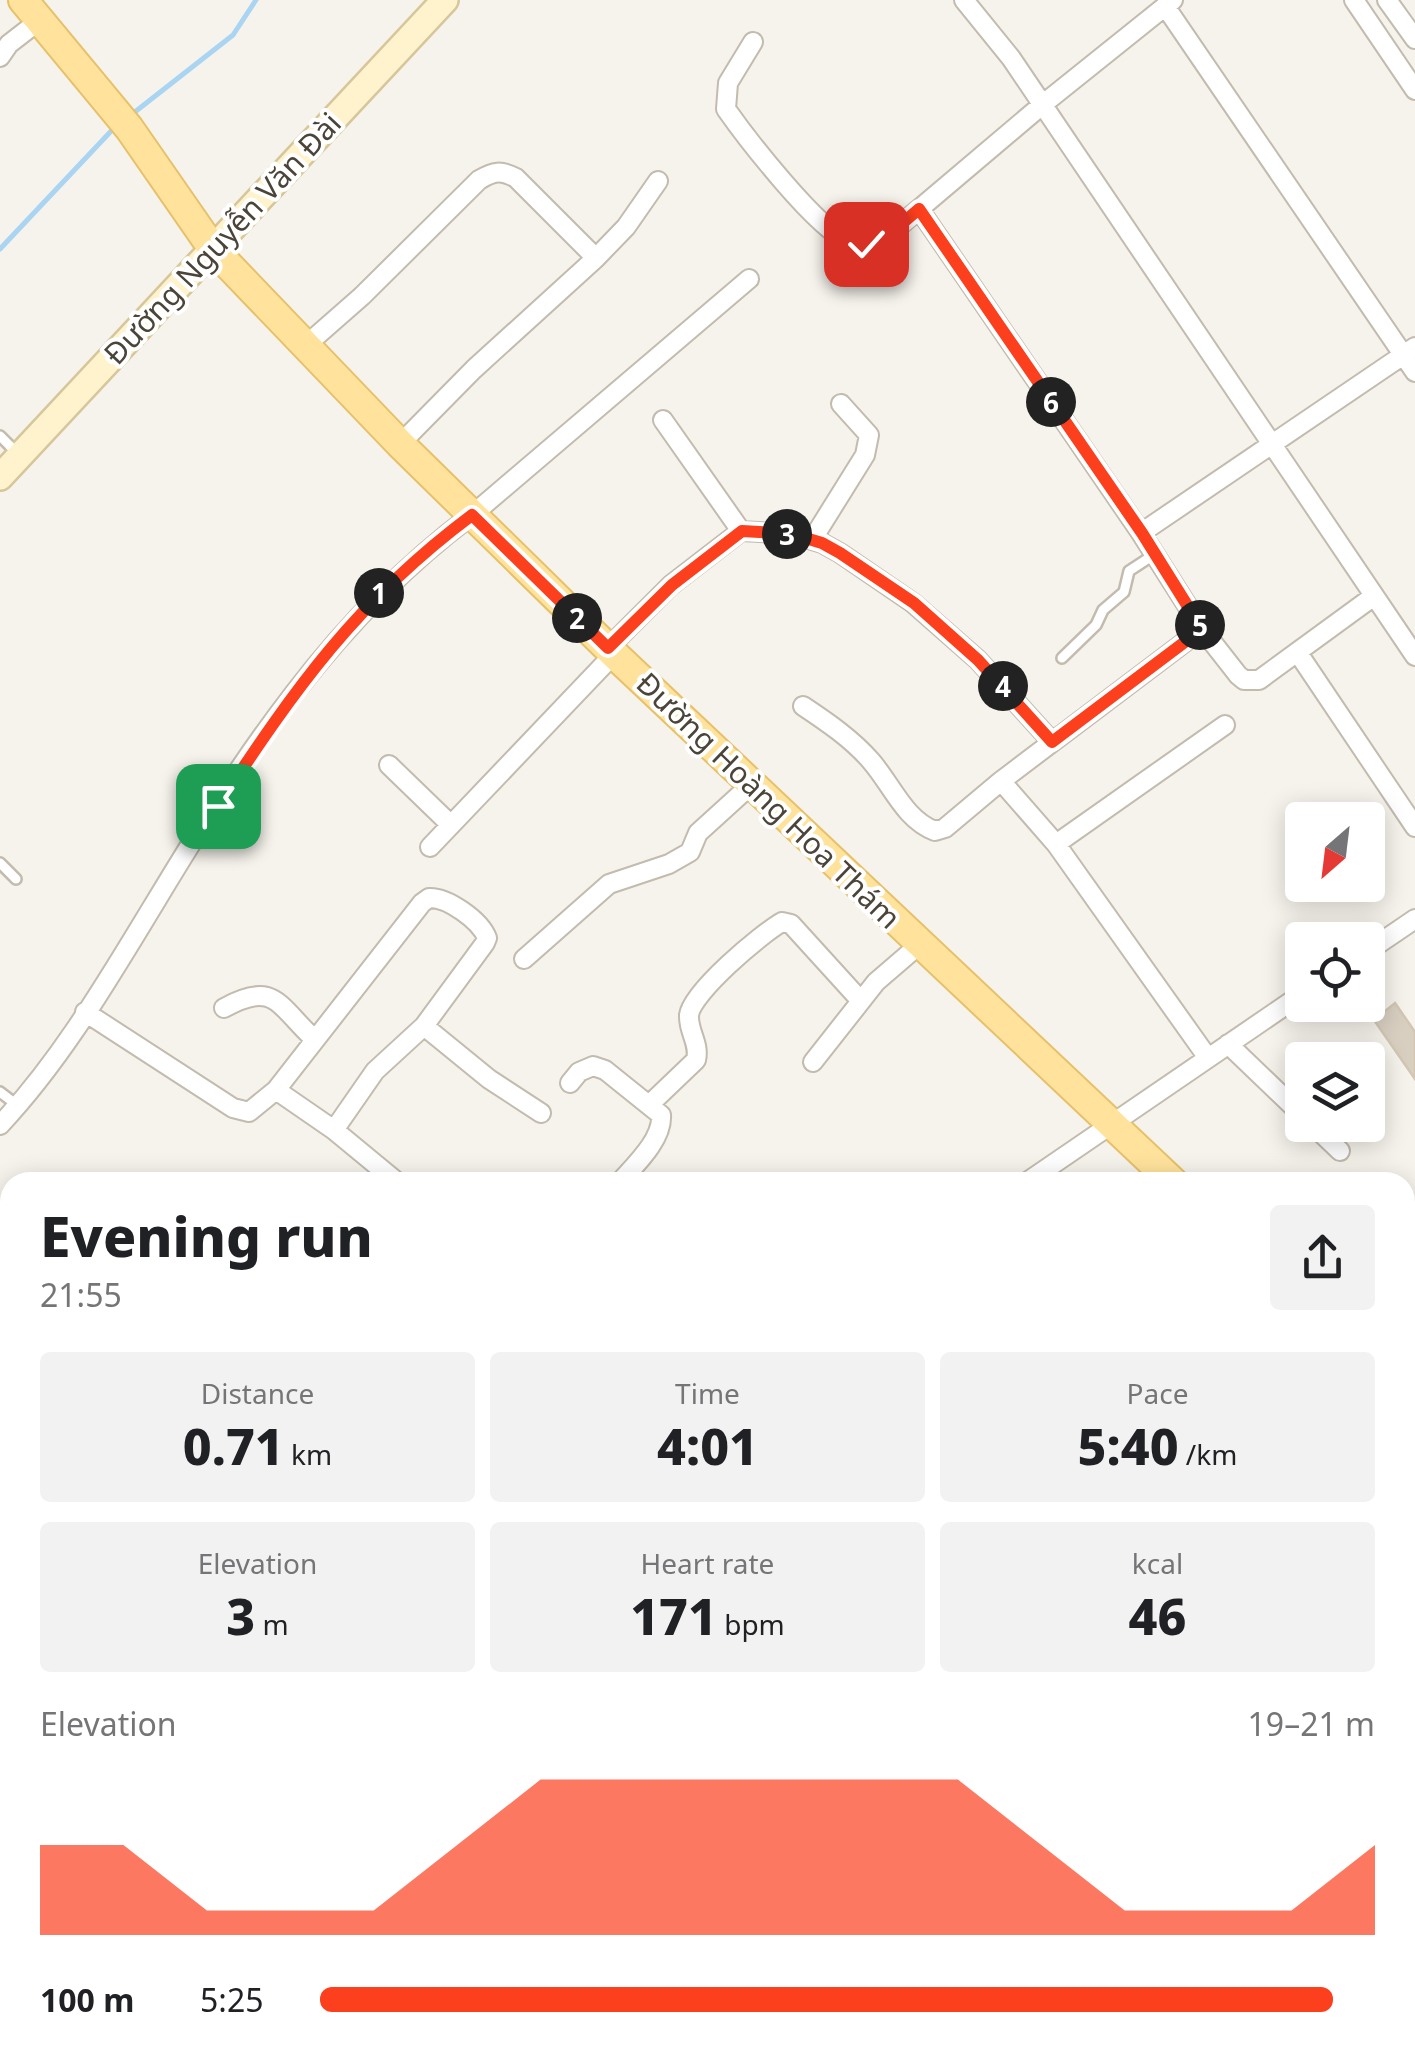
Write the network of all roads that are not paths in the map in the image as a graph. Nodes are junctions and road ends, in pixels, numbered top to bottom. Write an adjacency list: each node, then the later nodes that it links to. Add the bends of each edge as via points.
1 (445, 0): 14 (street, Đường Nguyễn Văn Đài)
2 (964, 0): 11 (street)
3 (1388, 0): 5 (street); 7 (street)
4 (1169, 3): 11 (street); 18 (street)
5 (1360, 8): 10 (street)
6 (32, 10): 9 (street); 14 (main road, Đường Hoàng Hoa Thám, via 122,120)
7 (1415, 39)
8 (753, 42): 13 (street, via 728,84 726,109 825,227 866,244)
9 (0, 58)
10 (1415, 90)
11 (1042, 105): 13 (street); 24 (street)
12 (658, 181): 15 (street)
13 (919, 209): 29 (street)
14 (213, 250): 17 (main road, Đường Hoàng Hoa Thám); 25 (street, Đường Nguyễn Văn Đài)
15 (596, 258): 17 (street, via 516,178 492,172); 23 (street)
16 (749, 279): 27 (street)
17 (305, 346): 23 (main road, Đường Hoàng Hoa Thám)
18 (1409, 351): 19 (street); 24 (street)
19 (1415, 372)
20 (841, 404): 30 (street, via 868,441)
21 (663, 420): 28 (street)
22 (0, 436): 25 (lane)
23 (400, 444): 27 (main road, Đường Hoàng Hoa Thám)
24 (1272, 444): 29 (street); 32 (street)
25 (20, 456): 26 (street, Đường Nguyễn Văn Đài)
26 (0, 477)
27 (472, 515): 34 (main road, Đường Hoàng Hoa Thám); 57 (street, via 374,597 330,646 278,714)
28 (742, 531): 30 (street); 34 (street, via 672,585)
29 (1142, 533): 31 (street)
30 (812, 540): 40 (street, via 914,603 978,660)
31 (1155, 554): 33 (street); 37 (lane, via 1133,567 1124,592)
32 (1374, 596): 35 (street); 36 (street)
33 (1202, 629): 35 (street, via 1244,680 1259,680); 40 (street)
34 (611, 651): 43 (main road, Đường Hoàng Hoa Thám); 44 (street)
35 (1298, 653): 45 (street)
36 (1415, 656)
37 (1062, 658)
38 (803, 706): 42 (street, via 840,731 913,818 935,831)
39 (1225, 725): 46 (street)
40 (1052, 742): 42 (street)
41 (389, 764): 44 (street)
42 (1001, 780): 46 (street)
43 (753, 783): 52 (main road, Đường Hoàng Hoa Thám); 53 (street, via 698,833 690,852 609,884)
44 (451, 825): 47 (street)
45 (1415, 827)
46 (1056, 844): 61 (street)
47 (430, 847)
48 (0, 863): 49 (lane)
49 (16, 879)
50 (1415, 919): 51 (street)
51 (1385, 939)
52 (919, 944): 54 (street); 70 (main road, Đường Hoàng Hoa Thám)
53 (524, 959)
54 (862, 1001): 62 (street); 67 (street, via 782,922 694,1002 689,1022 696,1060)
55 (1285, 1005): 60 (street)
56 (224, 1008): 59 (street, via 258,993 269,996)
57 (86, 1012): 64 (street, via 241,1111 257,1108); 68 (street)
58 (424, 1026): 59 (street, via 487,938 483,928 436,896 422,903); 69 (street); 72 (street, via 375,1071)
59 (313, 1038): 64 (street)
60 (1228, 1044): 61 (street); 66 (street)
61 (1208, 1058): 70 (street)
62 (813, 1062)
63 (570, 1083): 67 (street, via 593,1066)
64 (276, 1090): 72 (street)
65 (0, 1092): 68 (lane)
66 (1285, 1099)
67 (650, 1104): 76 (street, via 662,1126)
68 (17, 1105): 71 (street)
69 (541, 1113)
70 (1110, 1124): 77 (street); 78 (main road, Đường Hoàng Hoa Thám)
71 (0, 1125)
72 (334, 1130): 75 (street)
73 (1331, 1142): 74 (street)
74 (1340, 1151)
75 (385, 1172)
76 (628, 1172)
77 (1041, 1172)
78 (1162, 1172)

